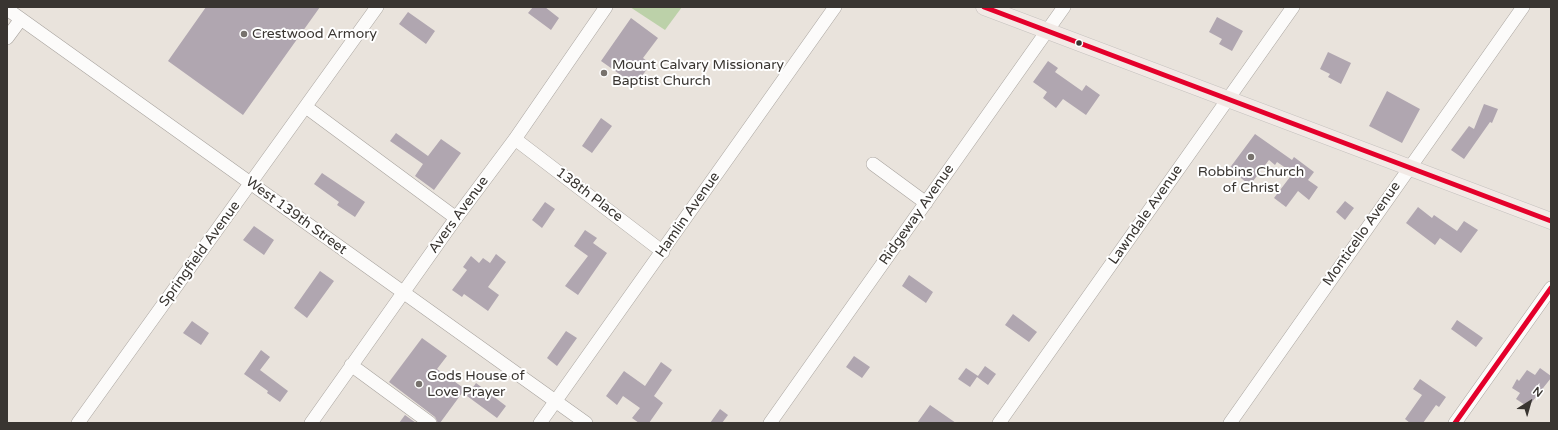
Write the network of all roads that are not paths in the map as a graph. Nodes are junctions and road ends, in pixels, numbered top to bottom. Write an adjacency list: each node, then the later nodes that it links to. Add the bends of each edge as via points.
1 (377, 7): 13 (street, Springfield Avenue)
2 (606, 7): 14 (street, Avers Avenue)
3 (835, 7): 21 (street, Hamlin Avenue)
4 (984, 7): 10 (main road)
5 (1064, 7): 10 (street, Ridgeway Avenue)
6 (1294, 7): 12 (street, Lawndale Avenue)
7 (1523, 7): 16 (street, Monticello Avenue)
8 (7, 9): 9 (street, West 139th Street)
9 (21, 19): 11 (street); 17 (street, West 139th Street)
10 (1047, 30): 12 (main road); 18 (street, Ridgeway Avenue)
11 (7, 38)
12 (1228, 100): 16 (main road); 32 (street, Lawndale Avenue)
13 (306, 107): 17 (street, Springfield Avenue); 19 (street)
14 (514, 139): 19 (street, Avers Avenue); 21 (street, 138th Place)
15 (873, 164): 18 (street)
16 (1409, 167): 20 (main road); 33 (street, Monticello Avenue)
17 (251, 183): 23 (street, West 139th Street); 26 (street, Springfield Avenue)
18 (926, 203): 31 (street, Ridgeway Avenue)
19 (456, 218): 23 (street, Avers Avenue)
20 (1551, 221)
21 (663, 252): 25 (street, Hamlin Avenue)
22 (1551, 288): 34 (street)
23 (403, 292): 24 (street, Avers Avenue); 25 (street, West 139th Street)
24 (352, 365): 27 (street, Avers Avenue); 28 (street)
25 (556, 402): 29 (street, Hamlin Avenue); 30 (street, West 139th Street)
26 (78, 423)
27 (311, 423)
28 (430, 423)
29 (540, 423)
30 (586, 423)
31 (770, 423)
32 (999, 423)
33 (1230, 423)
34 (1456, 423)

